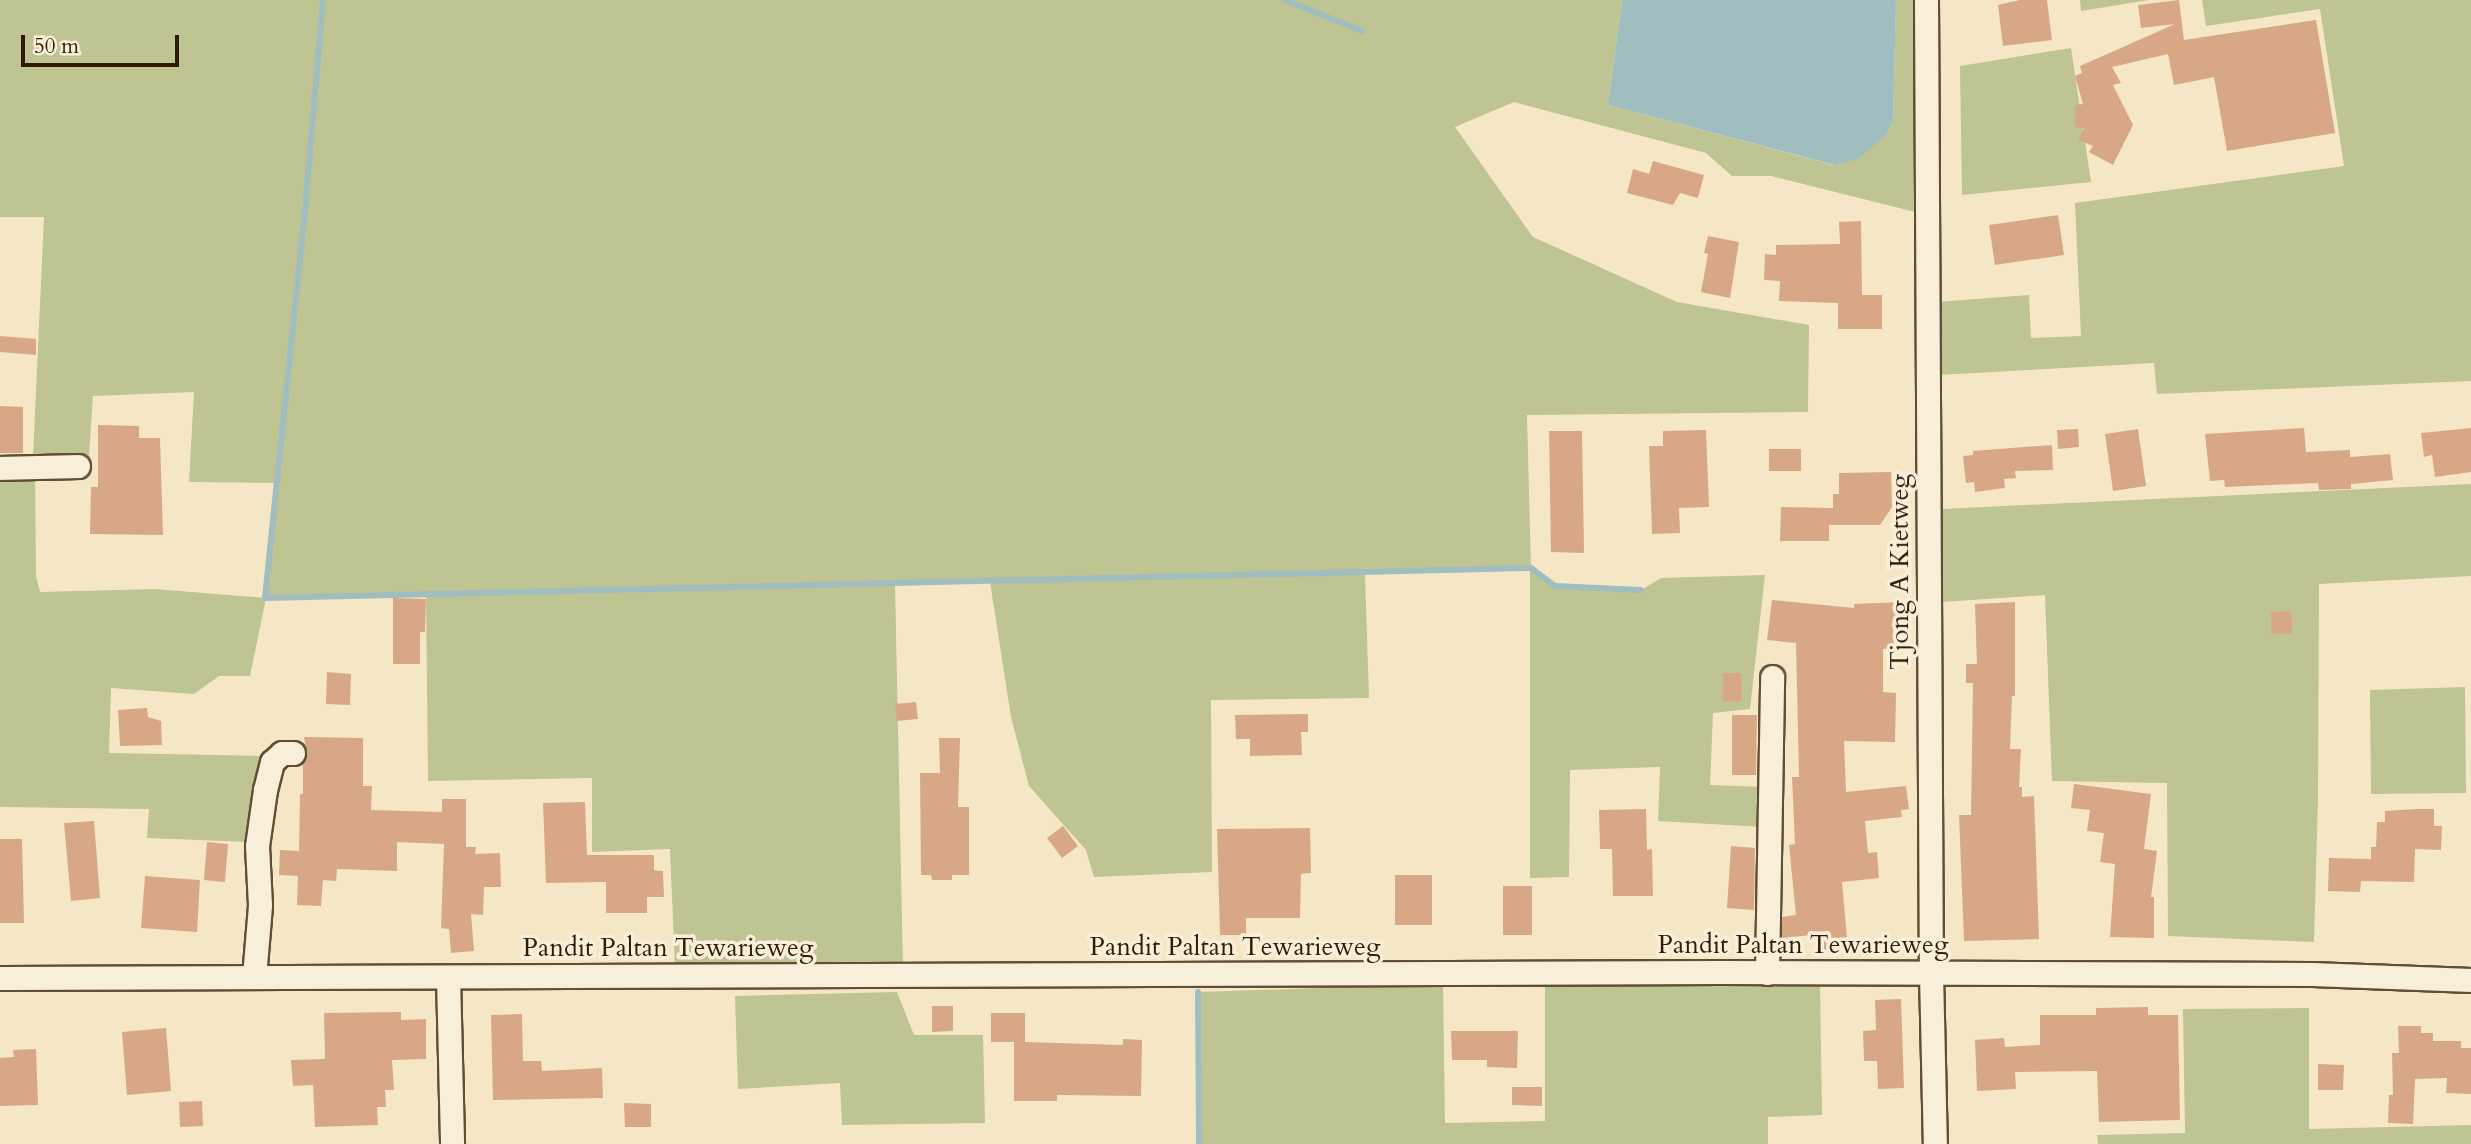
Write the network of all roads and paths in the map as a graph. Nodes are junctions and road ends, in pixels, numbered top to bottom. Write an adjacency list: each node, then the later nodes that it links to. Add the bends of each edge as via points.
1 (1926, 0): 7 (street, Tjong A Kietweg)
2 (78, 466): 3 (street)
3 (0, 468)
4 (1772, 677): 6 (street)
5 (293, 753): 8 (street, via 282,753 272,762 265,790 257,846 260,905)
6 (1767, 973): 7 (street, Pandit Paltan Tewarieweg); 9 (street, Pandit Paltan Tewarieweg)
7 (1931, 973): 11 (street, Pandit Paltan Tewarieweg, via 2312,974); 13 (street, Tjong A Kietweg)
8 (254, 977): 9 (street, Pandit Paltan Tewarieweg); 10 (street, Pandit Paltan Tewarieweg)
9 (448, 977): 12 (street)
10 (0, 978)
11 (2471, 980)
12 (453, 1144)
13 (1935, 1144)

